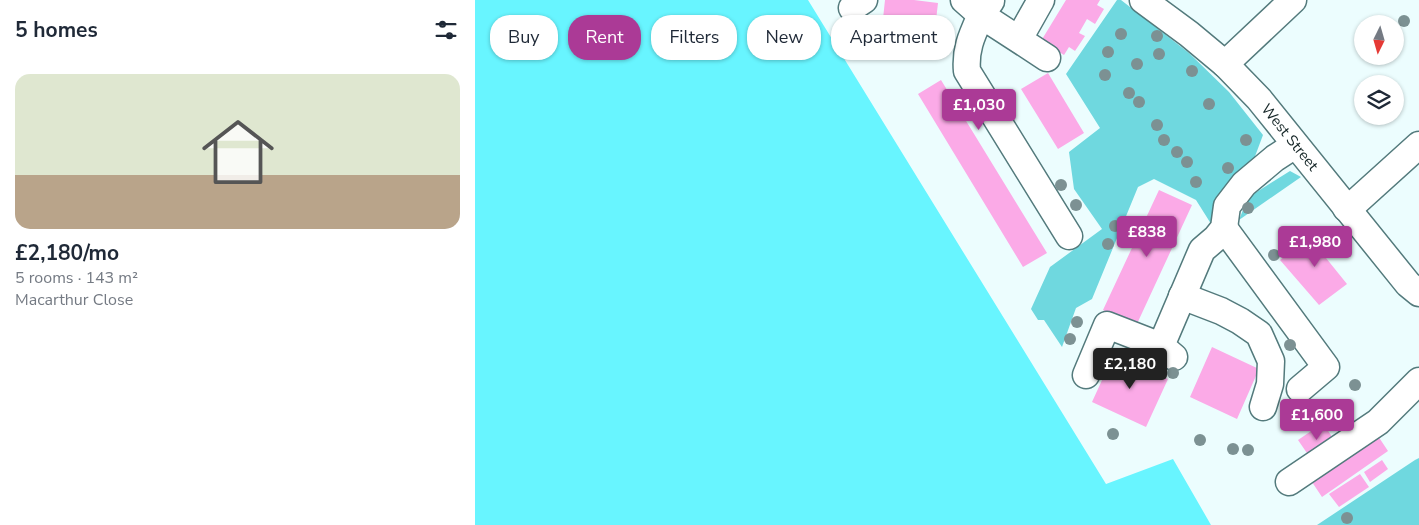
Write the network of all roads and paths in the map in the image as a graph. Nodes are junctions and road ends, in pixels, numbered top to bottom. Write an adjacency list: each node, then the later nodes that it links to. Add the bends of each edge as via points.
1 (1041, 0): 5 (street)
2 (1143, 0): 7 (street, West Street)
3 (1293, 0): 7 (street)
4 (979, 5): 5 (street); 12 (street, via 966,56 967,71)
5 (1019, 39): 6 (street)
6 (1047, 58)
7 (1225, 64): 8 (street, West Street, via 1259,99)
8 (1295, 145): 10 (street, West Street); 11 (street, via 1244,184 1227,206)
9 (1419, 145): 10 (street)
10 (1346, 208): 13 (street, West Street, via 1407,284)
11 (1224, 228): 14 (street, via 1202,250); 17 (street, via 1326,368)
12 (1069, 236)
13 (1419, 293)
14 (1182, 296): 15 (street, via 1167,352 1107,325); 18 (street, via 1221,311 1259,334 1271,361 1270,384)
15 (1086, 375)
16 (1419, 381): 19 (street, via 1378,422)
17 (1300, 389)
18 (1263, 407)
19 (1289, 482)

